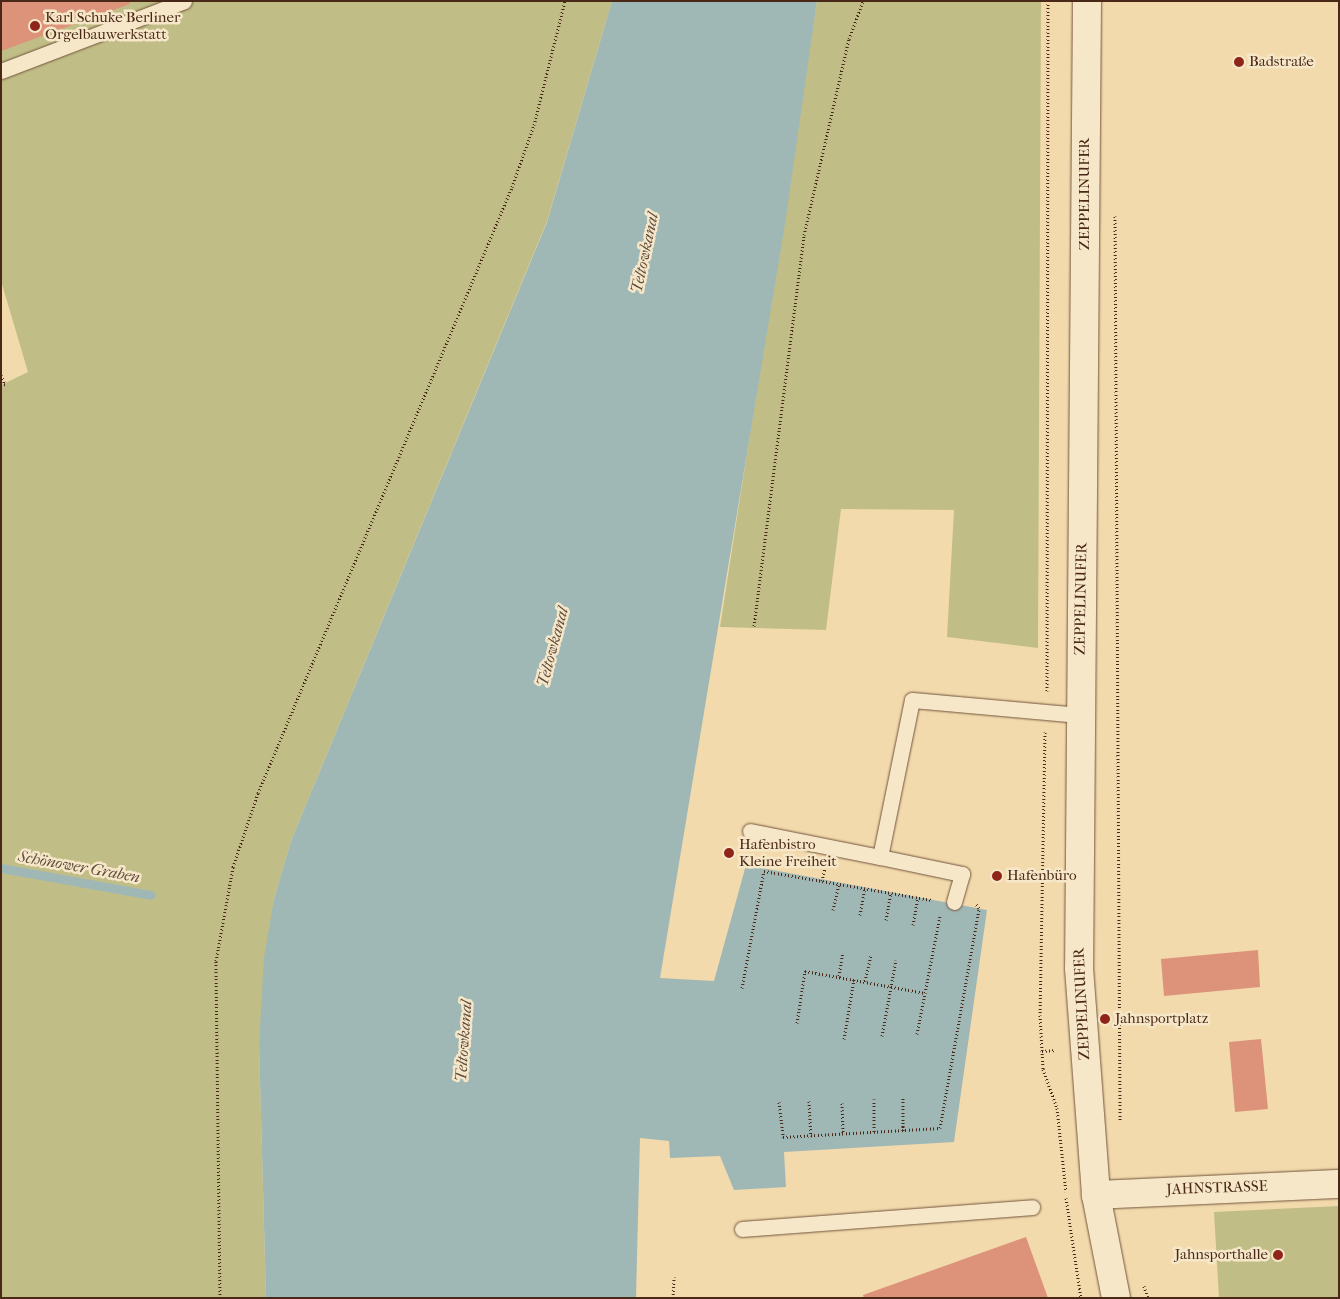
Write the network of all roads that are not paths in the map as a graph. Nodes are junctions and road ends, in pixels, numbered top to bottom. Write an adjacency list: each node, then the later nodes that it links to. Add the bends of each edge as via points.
1 (184, 1): 3 (lane)
2 (1087, 1): 4 (main road, ZEPPELINUFER)
3 (1, 71)
4 (1080, 715): 6 (lane, via 912,700); 9 (main road, ZEPPELINUFER, via 1079,968)
5 (750, 831): 6 (lane)
6 (880, 857): 7 (lane, via 962,874)
7 (954, 902)
8 (1339, 1184): 9 (main road, JAHNSTRASSE)
9 (1096, 1195): 12 (main road, ZEPPELINUFER)
10 (1032, 1206): 11 (lane)
11 (742, 1229)
12 (1116, 1298)

